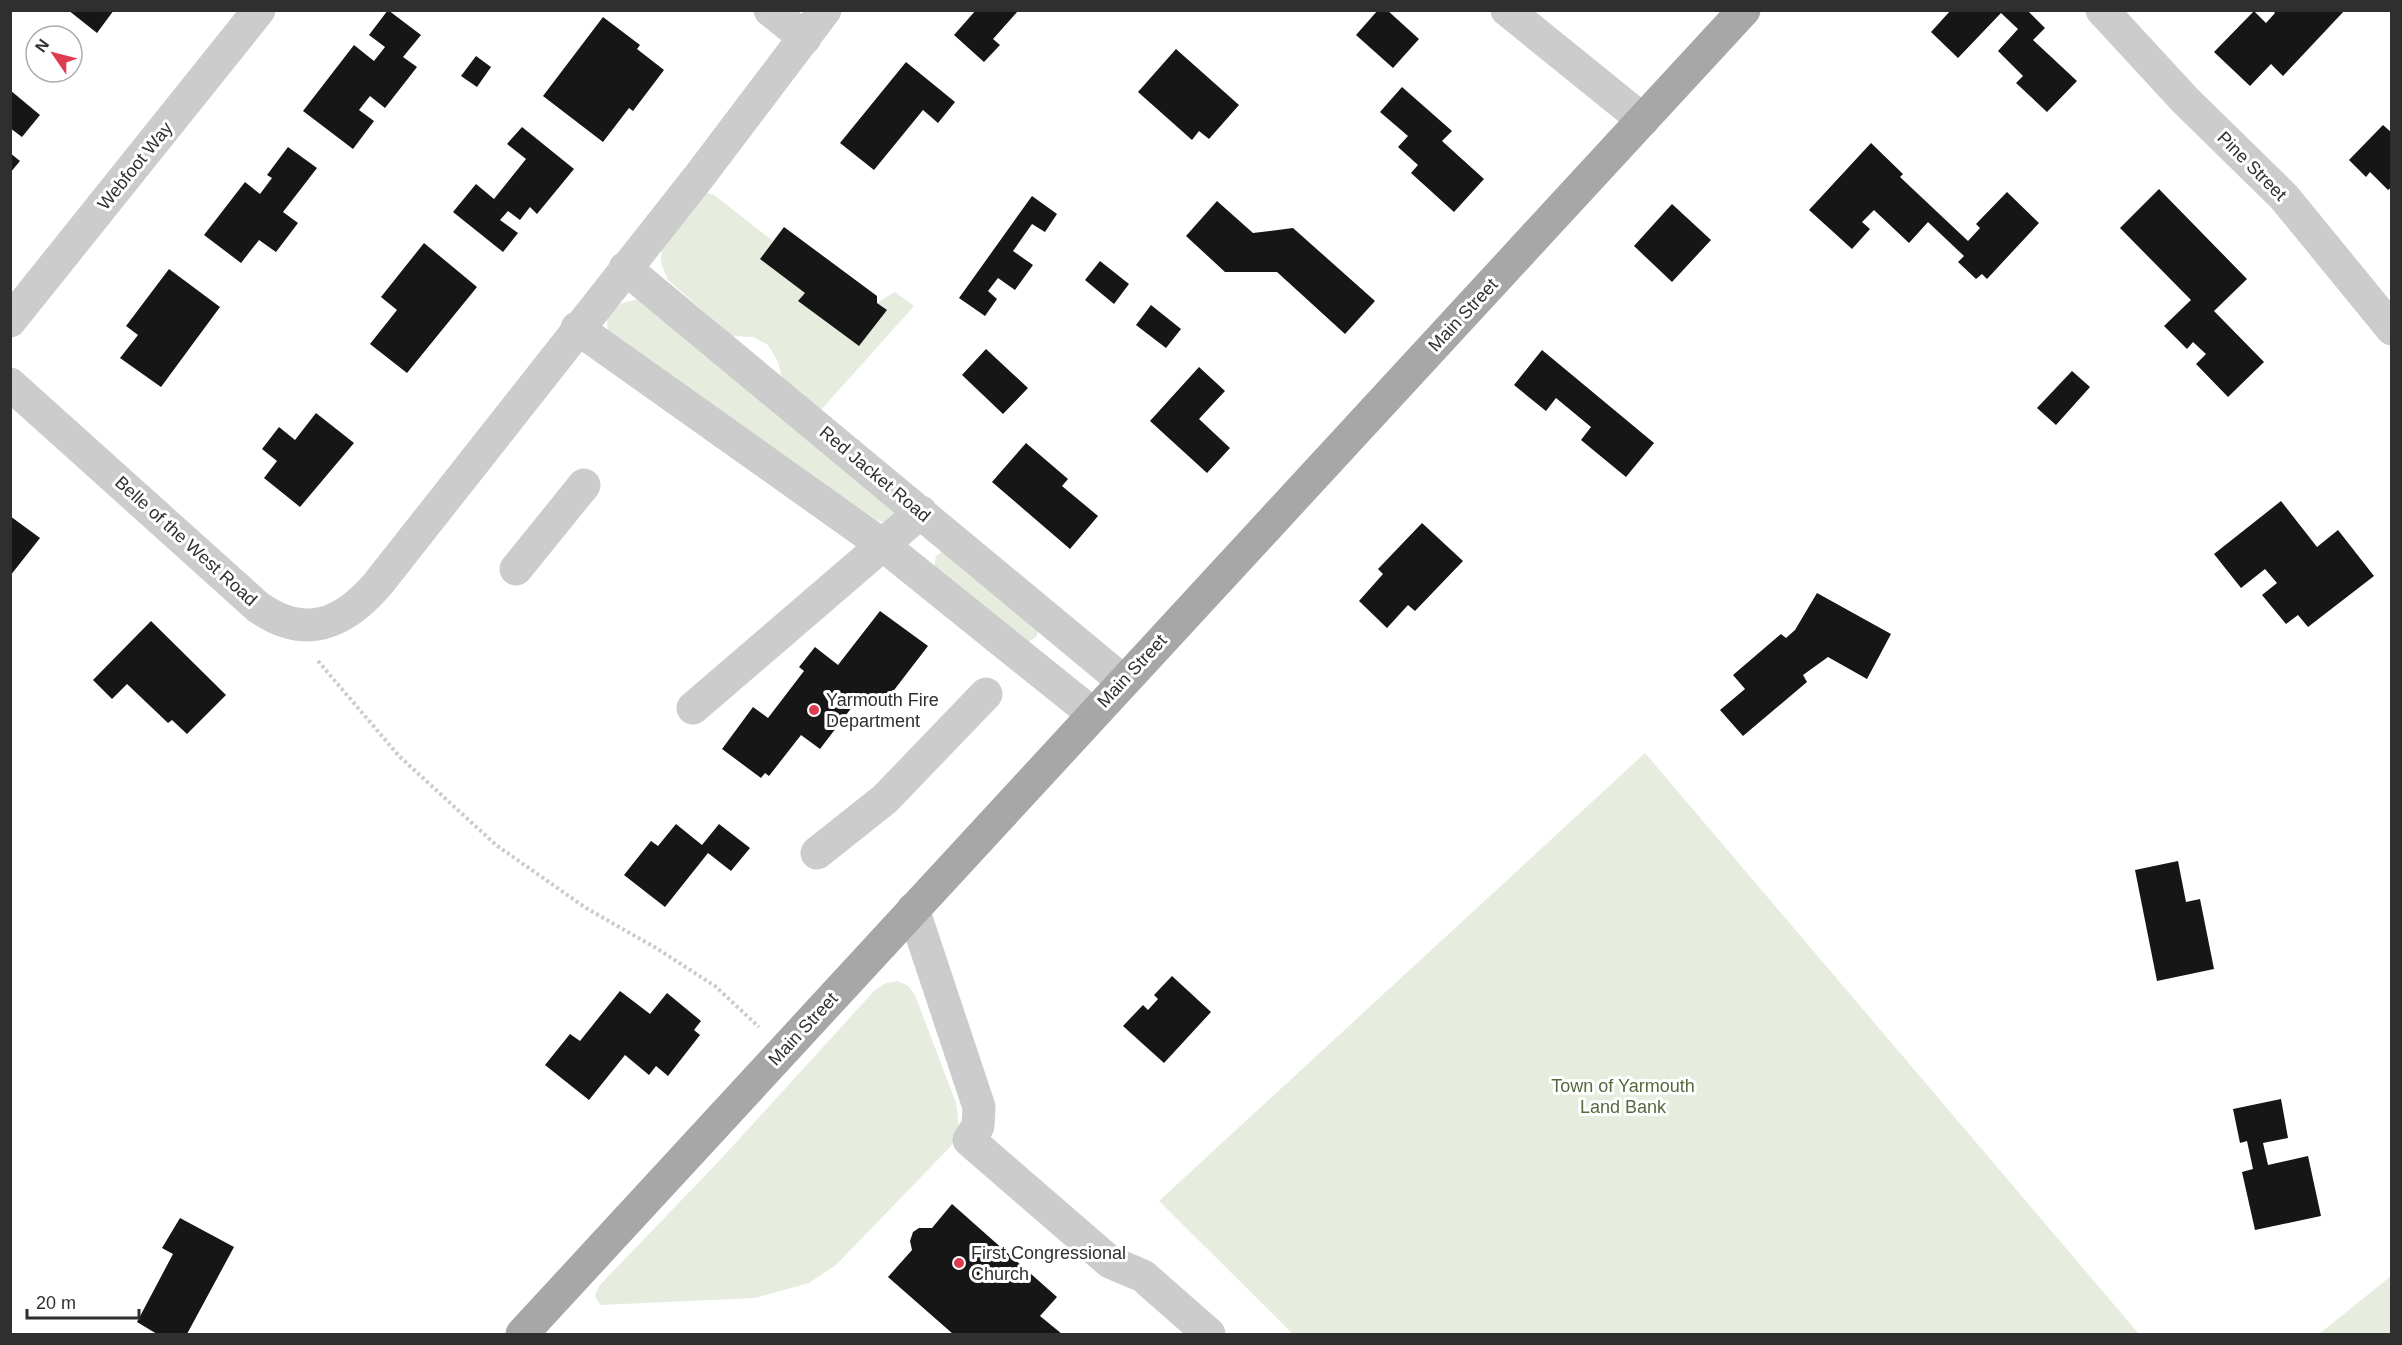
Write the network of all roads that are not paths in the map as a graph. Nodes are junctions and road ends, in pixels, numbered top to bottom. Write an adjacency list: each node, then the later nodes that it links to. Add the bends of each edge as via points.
1 (259, 10): 10 (street, Webfoot Way)
2 (770, 10): 7 (street)
3 (825, 10): 7 (street)
4 (1507, 10): 8 (street)
5 (1744, 10): 8 (main road, Main Street)
6 (2102, 10): 12 (street, Pine Street, via 2185,100 2284,197)
7 (806, 38): 9 (street)
8 (1643, 120): 18 (main road, Main Street)
9 (625, 268): 11 (street); 15 (street, Red Jacket Road)
10 (10, 321)
11 (577, 328): 13 (street, Belle of the West Road, via 377,585 356,608 314,624 283,620 258,607); 16 (street)
12 (2391, 329)
13 (10, 384)
14 (584, 485): 17 (street)
15 (921, 512): 16 (street); 18 (street, Red Jacket Road)
16 (884, 546): 20 (street); 21 (street)
17 (516, 569)
18 (1123, 681): 21 (main road, Main Street)
19 (986, 694): 22 (street, via 885,799)
20 (693, 708)
21 (1093, 714): 23 (main road, Main Street)
22 (817, 853)
23 (913, 909): 24 (main road, Main Street); 25 (street, via 979,1107 978,1126 969,1140 1110,1262 1143,1276)
24 (522, 1335)
25 (1209, 1335)

